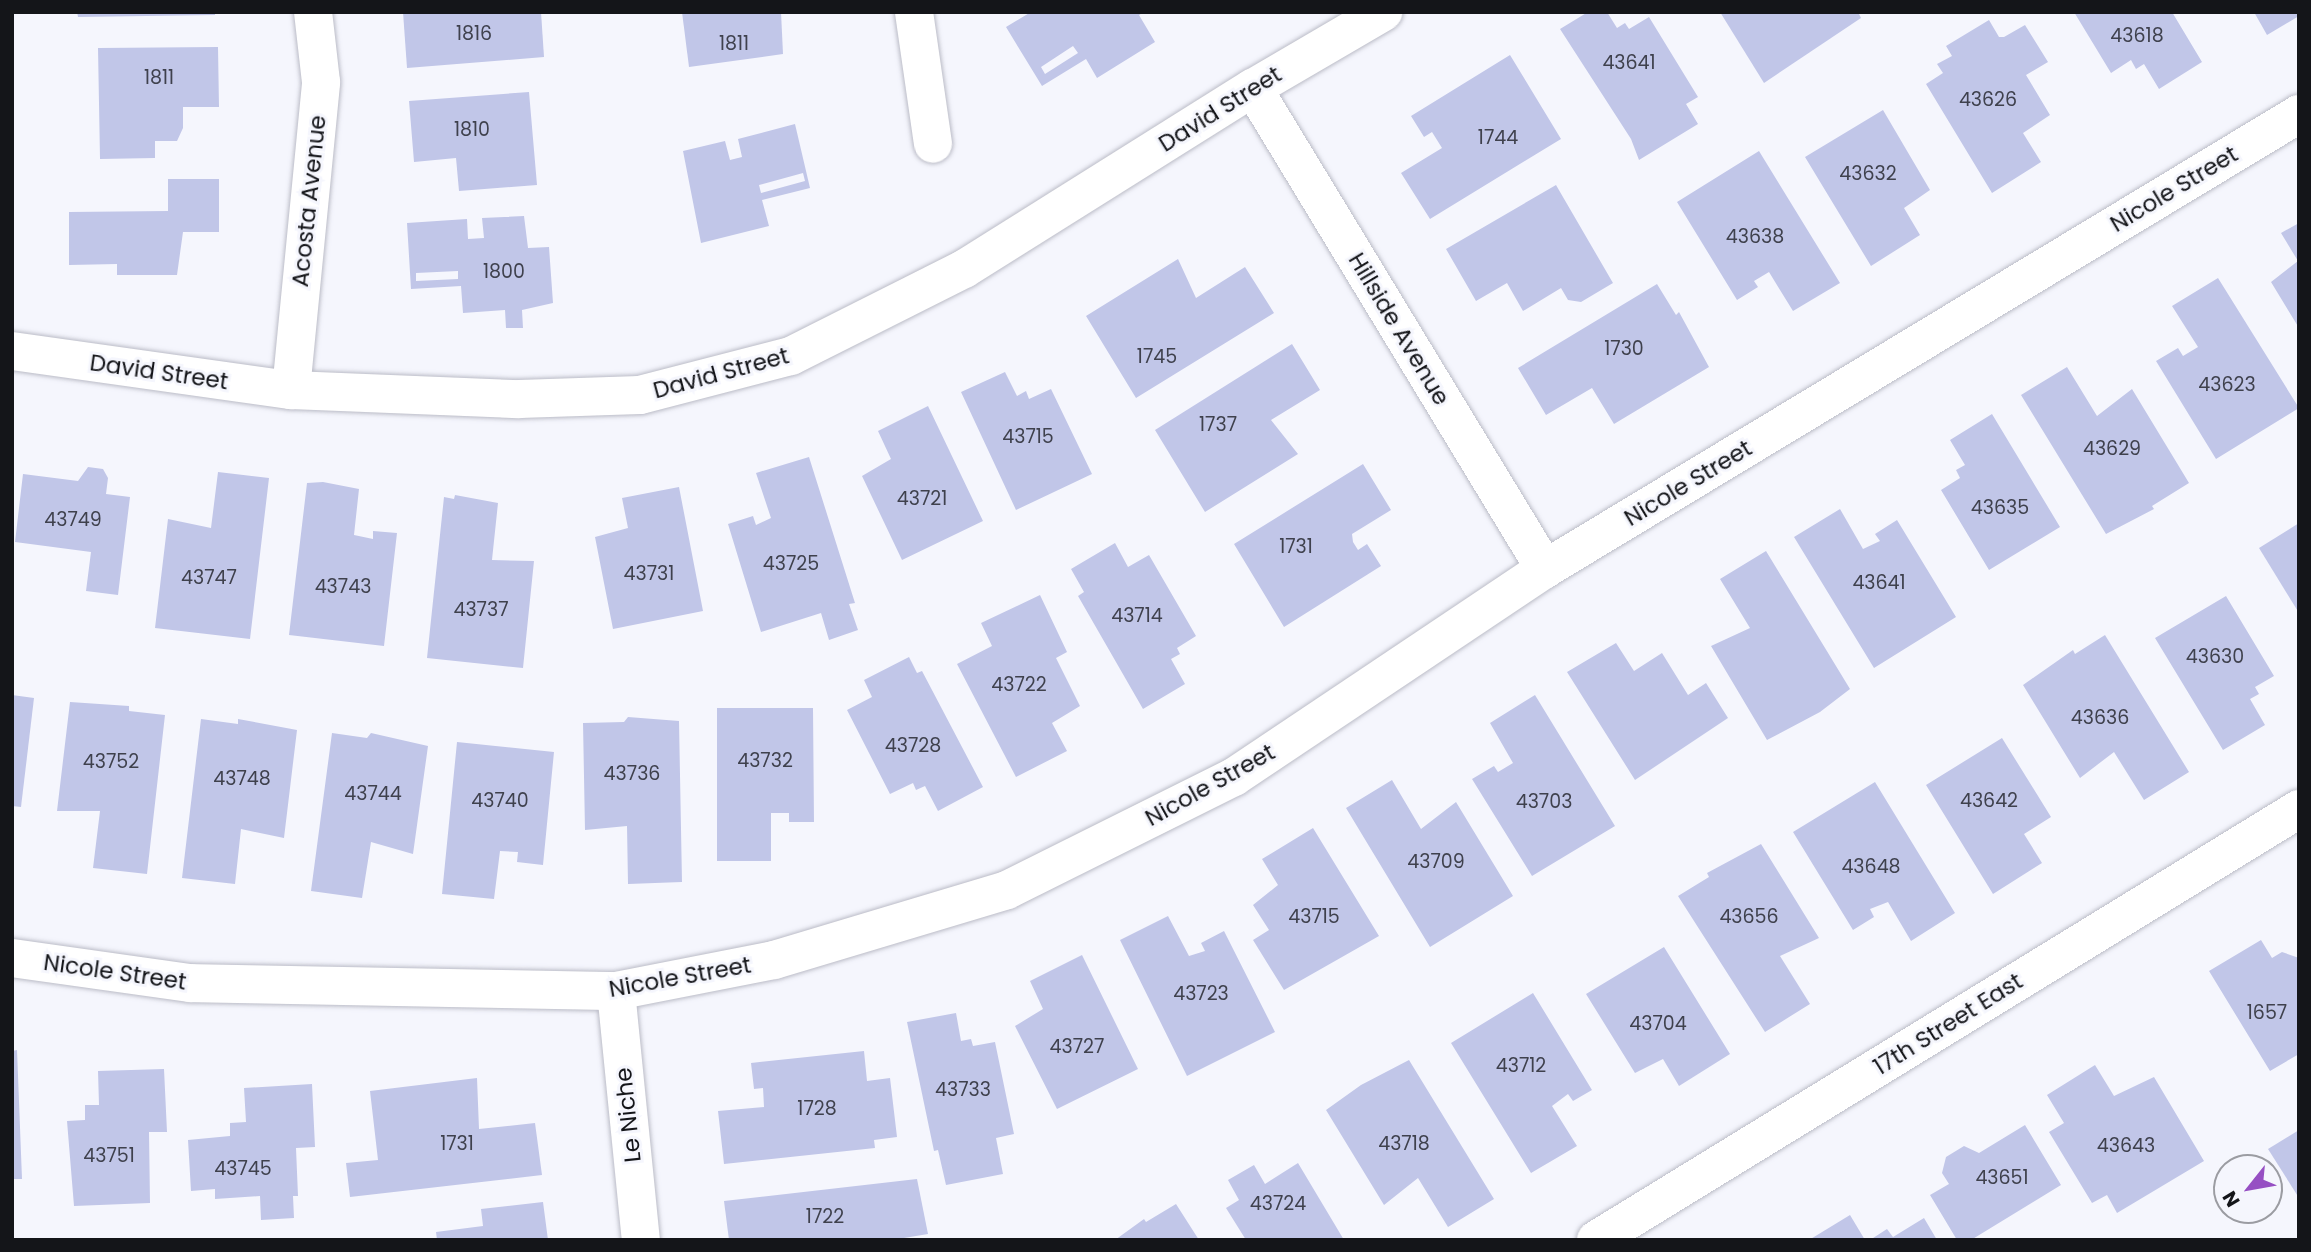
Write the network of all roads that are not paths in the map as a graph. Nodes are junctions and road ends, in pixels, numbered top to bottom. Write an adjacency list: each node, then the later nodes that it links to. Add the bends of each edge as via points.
1 (313, 12): 8 (street, Acosta Avenue, via 321,82)
2 (914, 12): 6 (street)
3 (1383, 12): 4 (street, David Street)
4 (1253, 88): 8 (street, David Street, via 964,268 791,356 640,396 519,399); 9 (street, Hillside Avenue)
5 (2299, 114): 9 (street, Nicole Street)
6 (933, 144)
7 (12, 351): 8 (street, David Street)
8 (290, 390)
9 (1545, 569): 12 (street, Nicole Street, via 1234,777 1007,890 774,960)
10 (2299, 809): 14 (street, 17th Street East)
11 (12, 958): 12 (street, Nicole Street, via 190,983)
12 (616, 991): 13 (street, Le Niche)
13 (642, 1240)
14 (1596, 1240)

